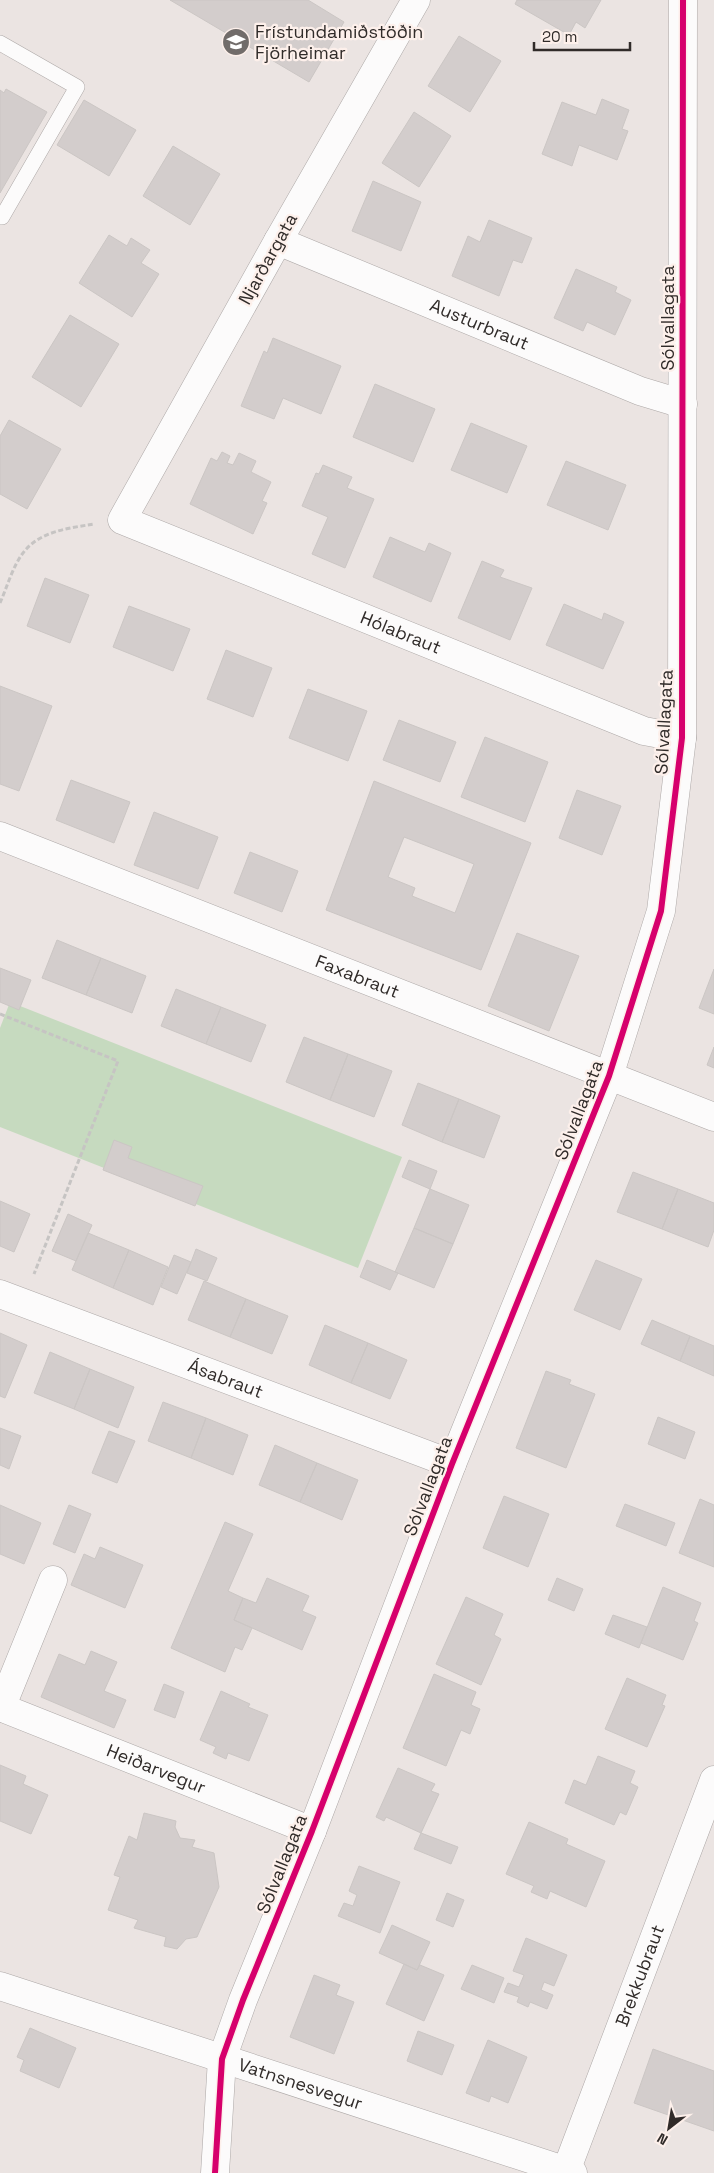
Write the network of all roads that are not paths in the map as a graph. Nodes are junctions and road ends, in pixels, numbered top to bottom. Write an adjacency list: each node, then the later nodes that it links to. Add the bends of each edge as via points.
1 (416, 0): 5 (street, Njarðargata)
2 (683, 0): 6 (street, Sólvallagata)
3 (0, 43): 4 (lane, via 77,87)
4 (1, 218)
5 (278, 241): 6 (street, Austurbraut, via 640,391); 7 (street, Njarðargata)
6 (683, 404): 8 (street, Sólvallagata)
7 (122, 520): 8 (street, Hólabraut, via 644,731)
8 (682, 738): 10 (street, Sólvallagata, via 661,911)
9 (0, 836): 10 (street, Faxabraut)
10 (609, 1076): 11 (street, Faxabraut); 13 (street, Sólvallagata)
11 (714, 1117)
12 (11, 1298): 13 (street, Ásabraut)
13 (452, 1464): 17 (street, Sólvallagata)
14 (53, 1580): 15 (street)
15 (0, 1708): 17 (street, Heiðarvegur)
16 (714, 1780): 20 (street, Brekkubraut)
17 (312, 1831): 19 (street, Sólvallagata)
18 (0, 1986): 19 (street, Vatnsnesvegur)
19 (222, 2059): 20 (street, Vatnsnesvegur); 21 (street, Sólvallagata)
20 (570, 2172)
21 (215, 2173)

